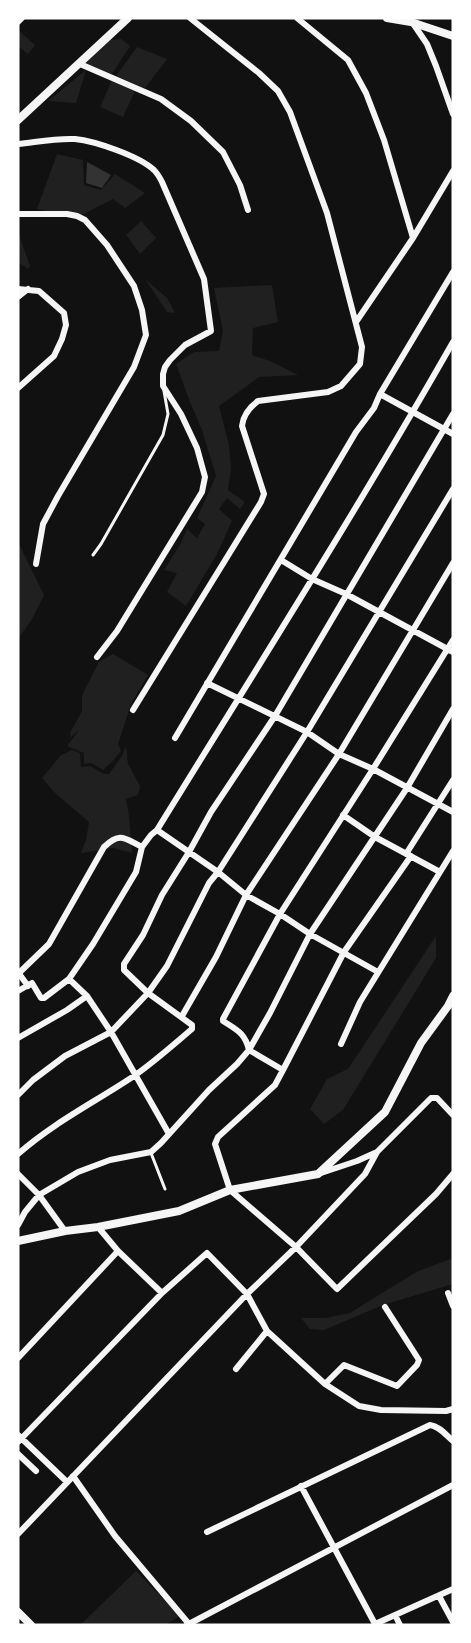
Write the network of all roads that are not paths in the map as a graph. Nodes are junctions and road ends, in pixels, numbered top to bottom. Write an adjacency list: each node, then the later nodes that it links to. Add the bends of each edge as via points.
1 (22, 18): 6 (street)
2 (128, 18): 9 (street)
3 (190, 18): 22 (street, via 259,73 278,91 290,112 327,213)
4 (297, 18): 16 (street, via 348,60 366,93)
5 (387, 18): 7 (street)
6 (18, 22)
7 (411, 22): 8 (street); 10 (street, via 427,44)
8 (453, 36)
9 (80, 64): 11 (street); 14 (street, via 161,99 191,121 223,152)
10 (453, 114)
11 (18, 120)
12 (18, 144): 24 (street, via 74,139 97,143 141,161 162,182 204,279 212,331 185,345 170,360 163,374)
13 (453, 171): 16 (street)
14 (248, 210)
15 (18, 214): 35 (street, via 67,214 85,220 134,286 146,334 134,367 43,524)
16 (413, 238): 22 (street)
17 (453, 272): 18 (street)
18 (450, 281): 26 (street)
19 (18, 289): 20 (street)
20 (28, 289): 21 (street); 25 (street, via 39,291 54,303 64,314 66,325 54,356)
21 (18, 297)
22 (356, 322): 46 (street, via 362,347 360,364 341,386 328,392 258,401 250,407 242,426 264,494 261,502)
23 (453, 342): 27 (street)
24 (163, 386): 32 (lane, via 168,414 163,435); 42 (street, via 182,414 197,448 205,477 202,492)
25 (18, 388)
26 (380, 394): 27 (street); 33 (street)
27 (413, 412): 29 (street); 36 (street)
28 (453, 414): 29 (street)
29 (444, 429): 30 (street); 37 (street)
30 (453, 434)
31 (453, 489): 38 (street)
32 (93, 555)
33 (281, 560): 36 (street); 43 (street)
34 (453, 563): 39 (street)
35 (36, 564)
36 (312, 579): 37 (street); 44 (street)
37 (346, 594): 38 (street); 47 (street)
38 (379, 613): 39 (street); 48 (street)
39 (413, 632): 41 (street); 50 (street)
40 (453, 640): 41 (street)
41 (451, 651): 51 (street)
42 (97, 657)
43 (207, 683): 44 (street); 49 (street)
44 (239, 698): 47 (street); 57 (street)
45 (453, 709): 53 (street)
46 (133, 710)
47 (275, 716): 48 (street); 61 (street, via 210,812)
48 (308, 732): 50 (street); 63 (street)
49 (175, 738)
50 (339, 753): 51 (street); 65 (street)
51 (373, 769): 53 (street); 56 (street)
52 (453, 780): 54 (street)
53 (407, 788): 54 (street); 58 (street)
54 (438, 803): 55 (street); 62 (street)
55 (453, 812)
56 (343, 815): 58 (street); 66 (street)
57 (157, 830): 59 (street); 61 (street)
58 (375, 837): 62 (street); 67 (street)
59 (142, 847): 70 (street, via 136,872); 71 (street, via 122,837 104,847 49,944 20,972)
60 (453, 851): 64 (street)
61 (189, 852): 63 (street); 73 (street, via 124,964 124,970)
62 (408, 855): 64 (street); 68 (street)
63 (218, 872): 65 (street); 73 (street)
64 (440, 872): 69 (street)
65 (246, 895): 66 (street); 76 (street)
66 (280, 914): 67 (street); 80 (street, via 223,1021 240,1031)
67 (310, 934): 68 (street); 80 (street)
68 (344, 952): 69 (street); 81 (street)
69 (378, 972): 79 (street)
70 (69, 979): 71 (street, via 44,998); 74 (street)
71 (31, 985): 72 (street)
72 (18, 991)
73 (148, 993): 76 (street); 77 (street)
74 (87, 996): 77 (street); 78 (street)
75 (453, 996): 90 (street, via 421,1043 385,1112)
76 (182, 1016): 82 (street, via 192,1029)
77 (111, 1032): 82 (street); 83 (street, via 65,1056)
78 (18, 1038)
79 (341, 1044)
80 (249, 1050): 81 (street); 85 (street)
81 (283, 1070): 93 (street, via 274,1084 218,1137 215,1144)
82 (134, 1076): 85 (street); 88 (street)
83 (18, 1095)
84 (453, 1115): 87 (street, via 437,1098 431,1098)
85 (169, 1134): 86 (street)
86 (151, 1152): 92 (lane); 94 (street, via 110,1160 78,1172)
87 (377, 1152): 90 (street); 99 (street, via 365,1174)
88 (18, 1154)
89 (18, 1174): 94 (street)
90 (318, 1174): 93 (street)
91 (453, 1174): 99 (street, via 339,1288)
92 (165, 1189)
93 (230, 1190): 96 (street, via 179,1211); 99 (street)
94 (39, 1195): 95 (street); 97 (street)
95 (18, 1225)
96 (98, 1227): 97 (street); 100 (street)
97 (65, 1231): 98 (street)
98 (18, 1241)
99 (296, 1246): 103 (street)
100 (118, 1251): 101 (street); 107 (street)
101 (162, 1293): 103 (street, via 208,1253); 111 (street)
102 (448, 1293): 104 (street)
103 (247, 1294): 106 (street); 115 (street)
104 (453, 1306)
105 (385, 1307): 109 (street, via 419,1360 417,1365 397,1386 347,1365)
106 (267, 1331): 108 (street); 109 (street)
107 (18, 1358)
108 (236, 1369)
109 (325, 1384): 110 (street, via 358,1406 381,1410)
110 (453, 1409)
111 (19, 1438): 116 (street)
112 (453, 1441): 118 (street, via 430,1425)
113 (18, 1454): 114 (street)
114 (36, 1471)
115 (73, 1476): 116 (street); 127 (street, via 115,1536)
116 (67, 1482): 120 (street)
117 (453, 1485): 121 (street)
118 (301, 1486): 119 (street); 121 (street)
119 (207, 1532)
120 (18, 1533)
121 (334, 1548): 125 (street, via 374,1623); 127 (street)
122 (453, 1589): 123 (street)
123 (439, 1596): 125 (street); 126 (street)
124 (18, 1612): 128 (street)
125 (395, 1615): 129 (street)
126 (453, 1622)
127 (188, 1624)
128 (31, 1625)
129 (400, 1625)

